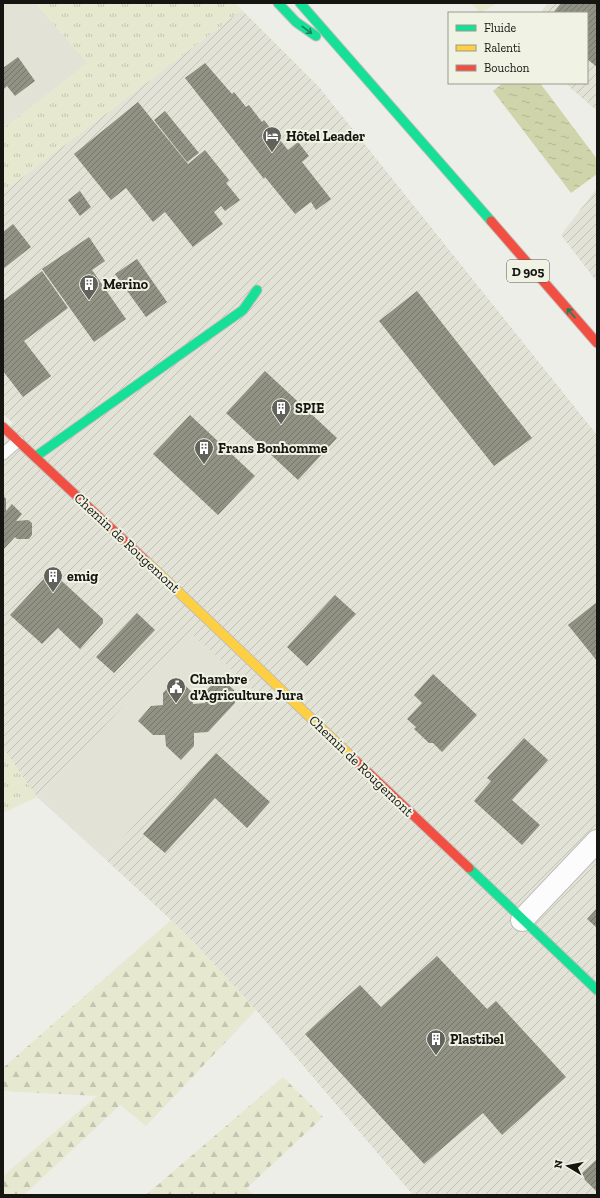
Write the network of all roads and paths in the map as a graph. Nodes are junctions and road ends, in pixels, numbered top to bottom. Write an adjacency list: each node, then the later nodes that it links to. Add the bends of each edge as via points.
1 (278, 3): 3 (street, one-way to 3, via 296,22)
2 (300, 3): 3 (street, D 905)
3 (360, 70): 4 (street, D 905)
4 (458, 184): 6 (street, D 905); 7 (street, one-way to 4)
5 (257, 290): 11 (street, via 243,310)
6 (582, 340)
7 (597, 343)
8 (3, 427): 9 (street, Chemin de Rougemont)
9 (18, 441): 10 (lane); 11 (street, Chemin de Rougemont)
10 (3, 454)
11 (35, 457): 13 (street, Chemin de Rougemont)
12 (597, 841): 13 (street)
13 (522, 920): 14 (street, Chemin de Rougemont)
14 (597, 990)

